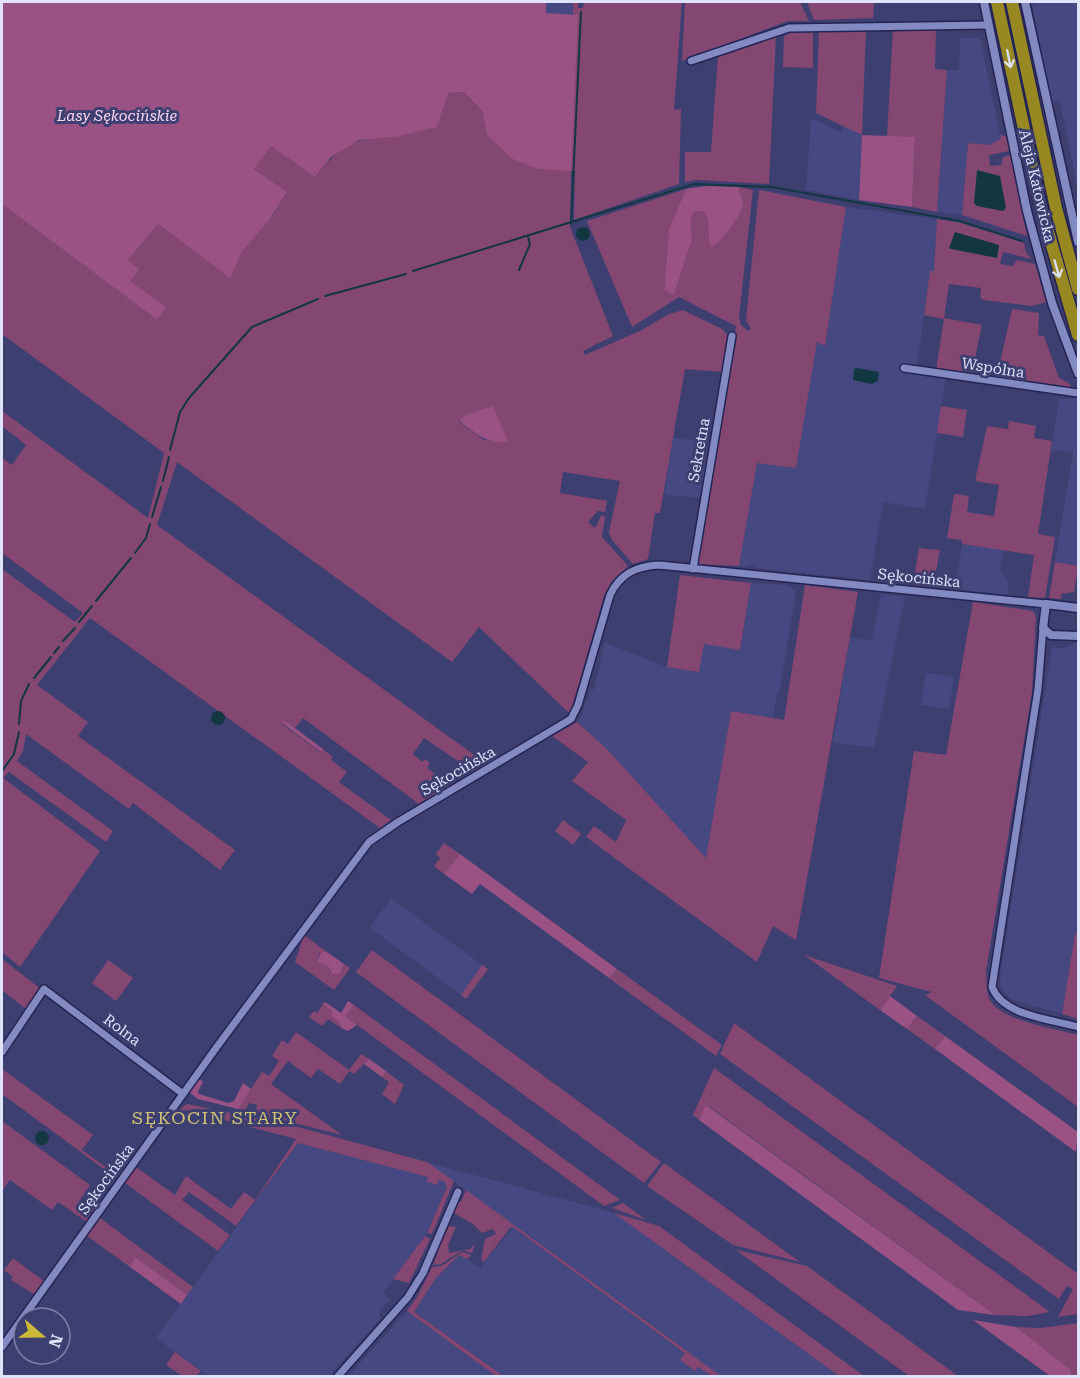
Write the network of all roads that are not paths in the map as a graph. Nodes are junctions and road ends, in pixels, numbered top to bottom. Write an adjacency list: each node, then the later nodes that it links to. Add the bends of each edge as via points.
1 (984, 2): 5 (street, Aleja Katowicka)
2 (997, 2): 9 (highway, one-way to 9, via 1040,204)
3 (1012, 2): 8 (highway, via 1056,208)
4 (1025, 2): 7 (street, Aleja Katowicka)
5 (989, 25): 6 (street, via 789,28); 12 (street, Aleja Katowicka, via 1027,212 1052,303)
6 (691, 61)
7 (1078, 242)
8 (1078, 289)
9 (1078, 335)
10 (732, 336): 14 (street, Sekretna)
11 (904, 368): 13 (street, Wspólna)
12 (1078, 373)
13 (1078, 393)
14 (693, 569): 15 (street, Sękocińska); 21 (street, Sękocińska, via 642,566 618,581 571,719 369,842)
15 (1046, 604): 16 (street, Sękocińska); 17 (street)
16 (1078, 608)
17 (1043, 628): 18 (street, via 1051,634); 19 (street, via 1038,689 992,987 998,999 1009,1007)
18 (1078, 636)
19 (1078, 1027)
20 (2, 1052): 21 (street, Rolna, via 45,989)
21 (183, 1094): 23 (street, Sękocińska)
22 (458, 1192): 24 (street, via 423,1273 399,1308)
23 (2, 1347)
24 (338, 1377)

